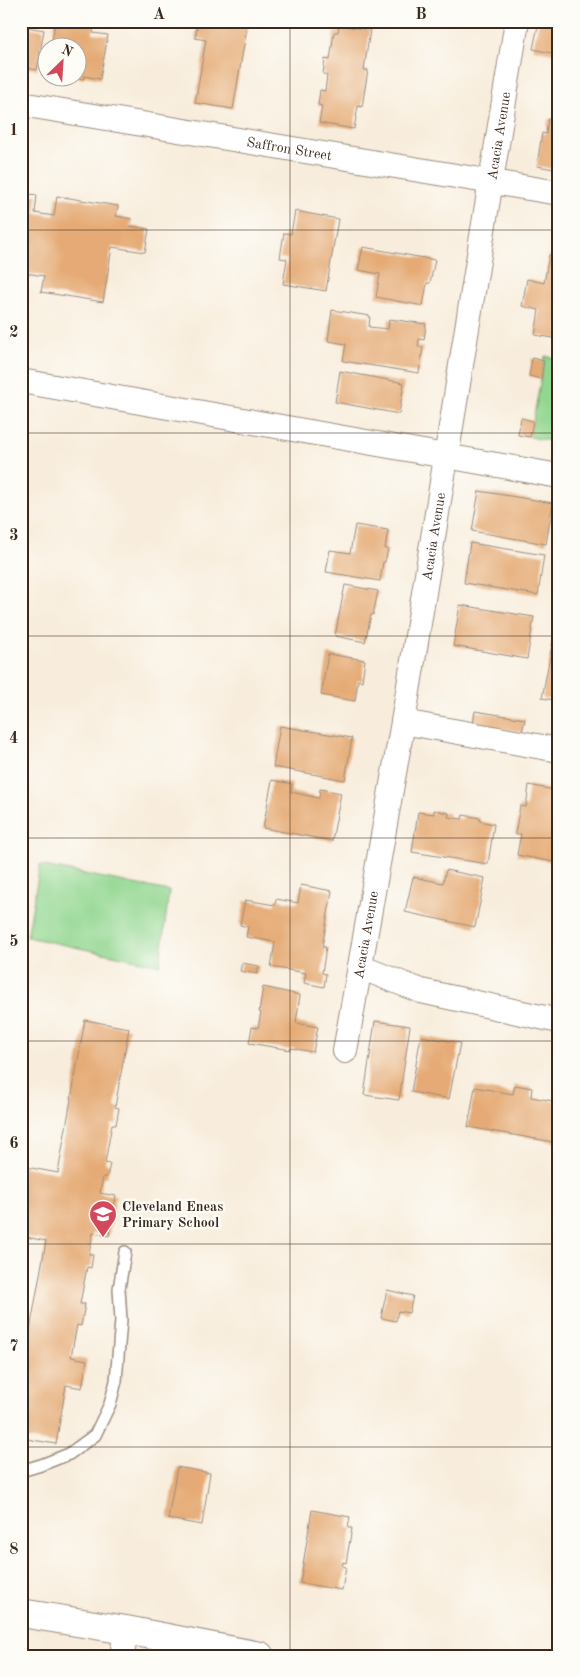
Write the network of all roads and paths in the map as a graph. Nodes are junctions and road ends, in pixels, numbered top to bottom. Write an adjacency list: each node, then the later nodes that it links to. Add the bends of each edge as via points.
1 (517, 21): 3 (street, Acacia Avenue)
2 (21, 104): 3 (street, Saffron Street)
3 (492, 181): 4 (street, Saffron Street); 6 (street, Acacia Avenue)
4 (559, 193)
5 (21, 381): 6 (street)
6 (446, 457): 7 (street); 8 (street, Acacia Avenue)
7 (559, 476)
8 (402, 722): 9 (street); 10 (street, Acacia Avenue)
9 (559, 750)
10 (360, 967): 11 (street, via 421,991); 12 (street, Acacia Avenue)
11 (559, 1021)
12 (345, 1051)
13 (125, 1252): 14 (lane, via 119,1289 121,1320 116,1381 110,1404 95,1435 69,1454)
14 (21, 1471)
15 (21, 1613): 16 (main road)
16 (124, 1643): 17 (main road)
17 (260, 1656)

